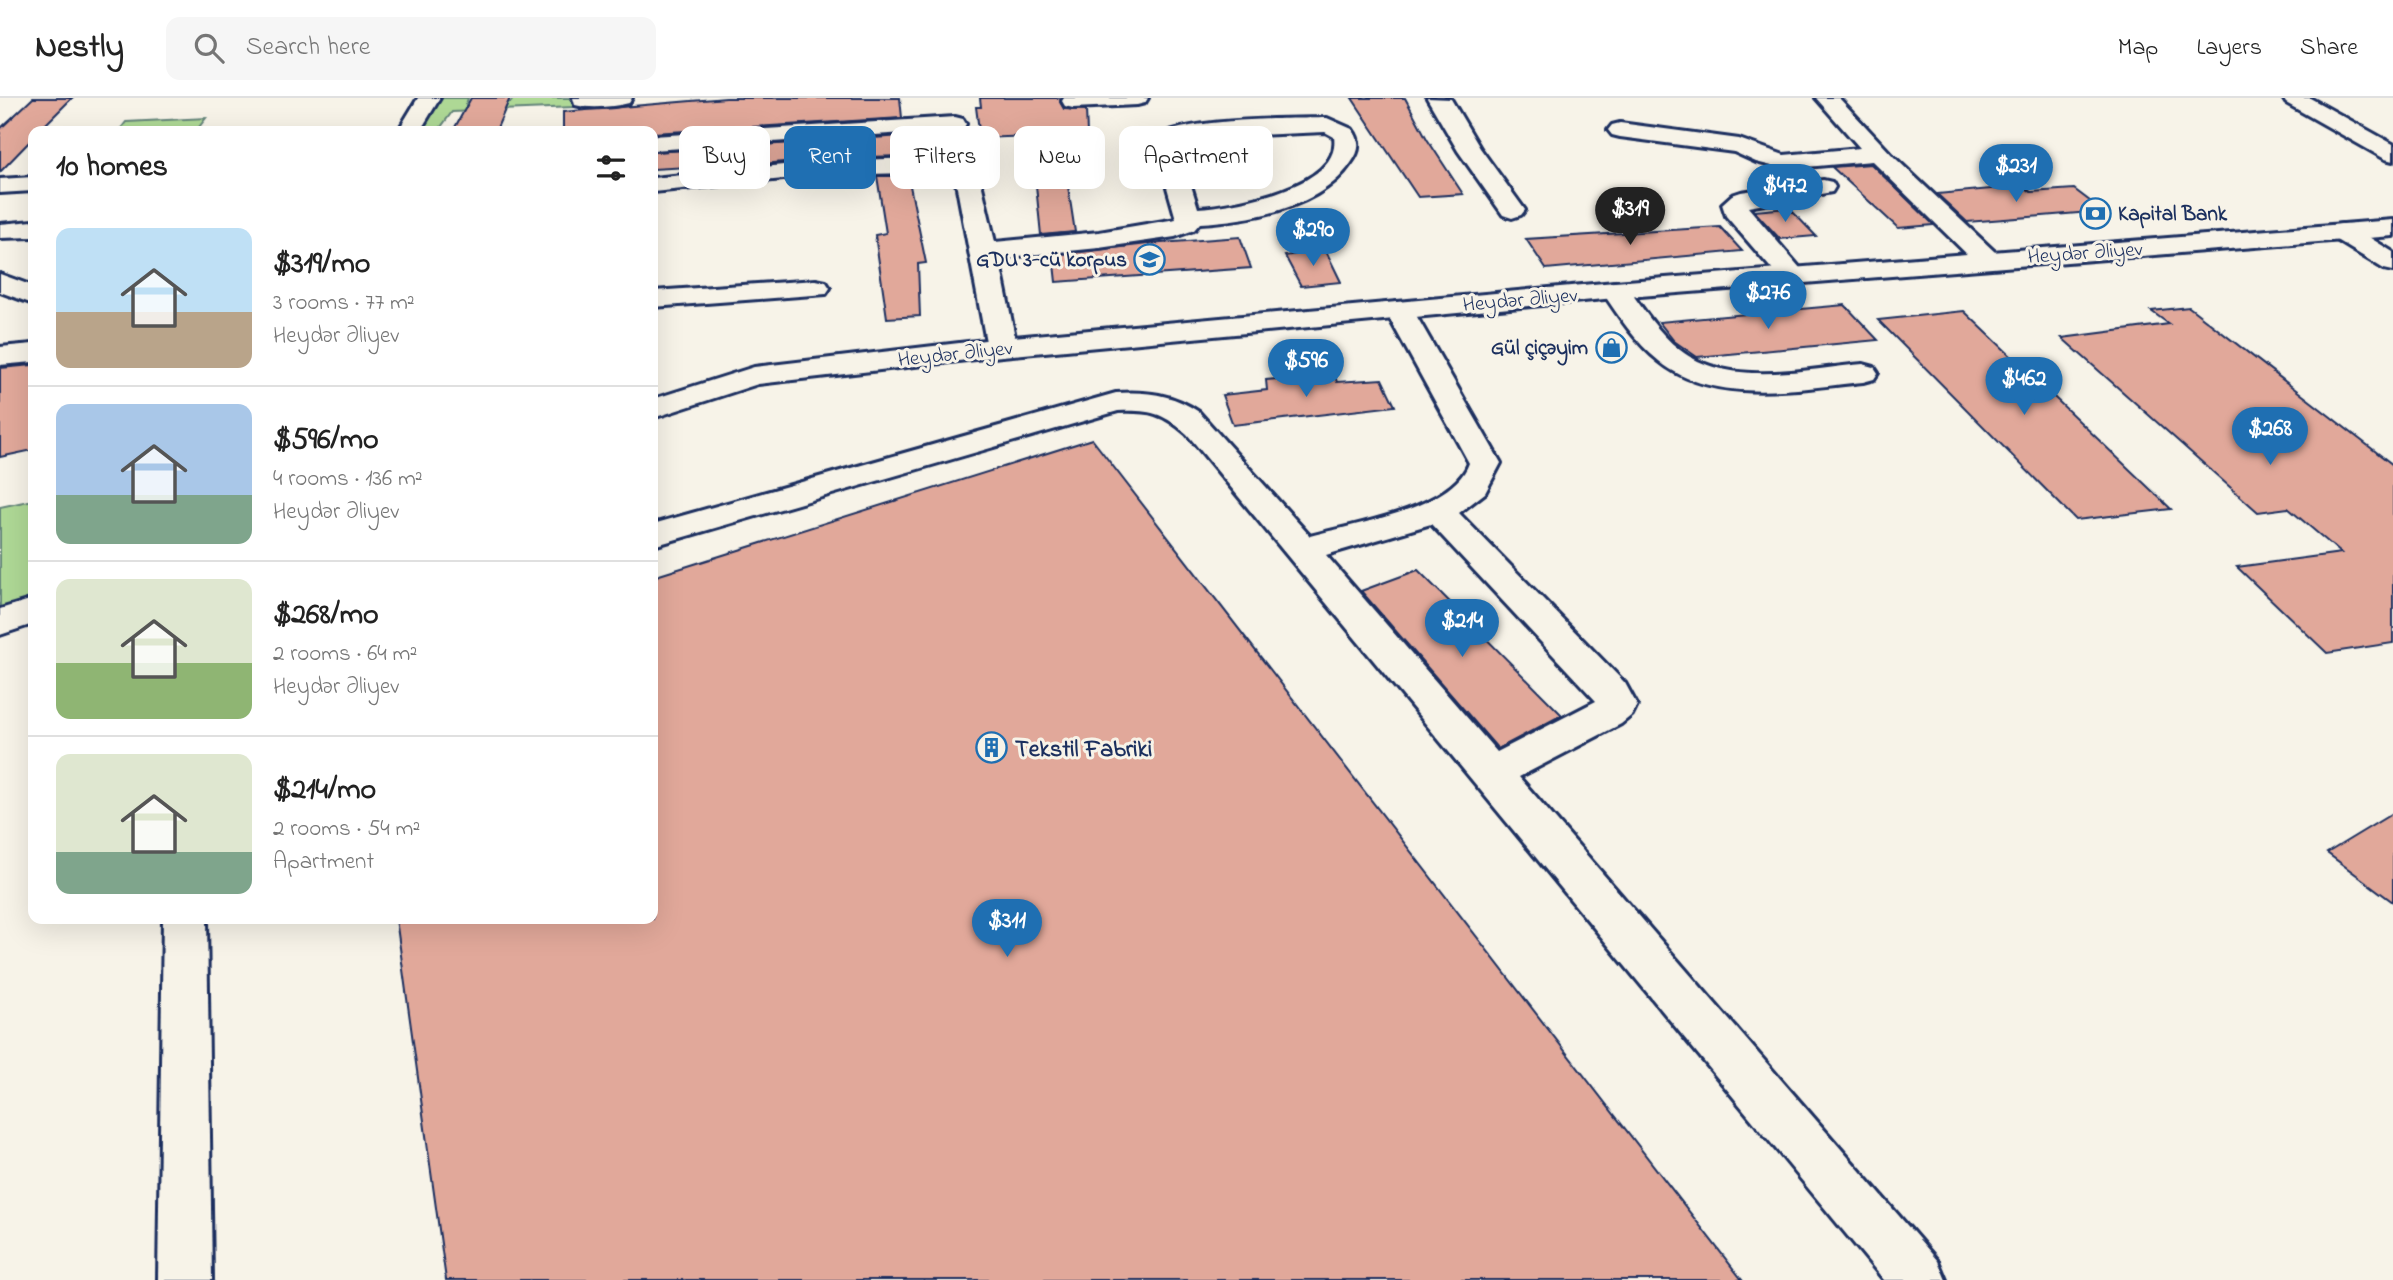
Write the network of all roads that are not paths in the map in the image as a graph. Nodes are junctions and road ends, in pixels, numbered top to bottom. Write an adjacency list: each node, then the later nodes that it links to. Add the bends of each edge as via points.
1 (429, 98): 11 (street)
2 (621, 98): 8 (street)
3 (950, 98): 10 (street)
4 (1137, 98): 9 (street)
5 (1438, 98): 22 (street)
6 (1827, 98): 14 (street)
7 (2294, 98): 15 (street)
8 (583, 100)
9 (1073, 101)
10 (955, 124): 13 (street)
11 (412, 126)
12 (1619, 130): 14 (street, via 1739,146 1784,162)
13 (658, 143)
14 (1877, 153): 29 (street)
15 (2393, 154)
16 (890, 166): 18 (street)
17 (28, 184): 19 (street)
18 (658, 184)
19 (0, 186)
20 (1823, 187): 31 (street, via 1734,204 1735,211)
21 (970, 189): 28 (street)
22 (1512, 210)
23 (1188, 216): 23 (street, via 1173,166 1159,144 1165,140 1194,133 1327,125 1346,136 1347,151 1337,166 1305,192 1250,208); 28 (street, via 1185,225 1175,229)
24 (2393, 228): 27 (street, Heydər Əliyev)
25 (28, 229): 26 (street)
26 (3, 231)
27 (2342, 232): 29 (street, Heydər Əliyev); 30 (street)
28 (984, 251): 38 (street)
29 (1987, 259): 31 (street, Heydər Əliyev)
30 (2393, 264)
31 (1792, 275): 34 (street, Heydər Əliyev)
32 (0, 282): 35 (street)
33 (816, 288): 36 (street)
34 (1615, 289): 37 (street, Heydər Əliyev); 41 (street, via 1651,340 1679,364 1708,375 1742,381)
35 (28, 294)
36 (658, 299)
37 (1399, 310): 38 (street, Heydər Əliyev); 43 (street, via 1485,463 1481,478 1469,491)
38 (1002, 347): 42 (street, Heydər Əliyev, via 754,376)
39 (28, 354): 40 (street)
40 (0, 356)
41 (1863, 373)
42 (658, 407)
43 (1438, 511): 45 (street); 48 (street, via 1618,705)
44 (658, 534): 45 (street, via 1116,402 1153,400 1180,410 1198,427)
45 (1301, 550): 48 (street)
46 (28, 613): 47 (street)
47 (0, 622)
48 (1490, 773): 51 (street)
49 (185, 924): 50 (street)
50 (185, 1280)
51 (1919, 1280)

